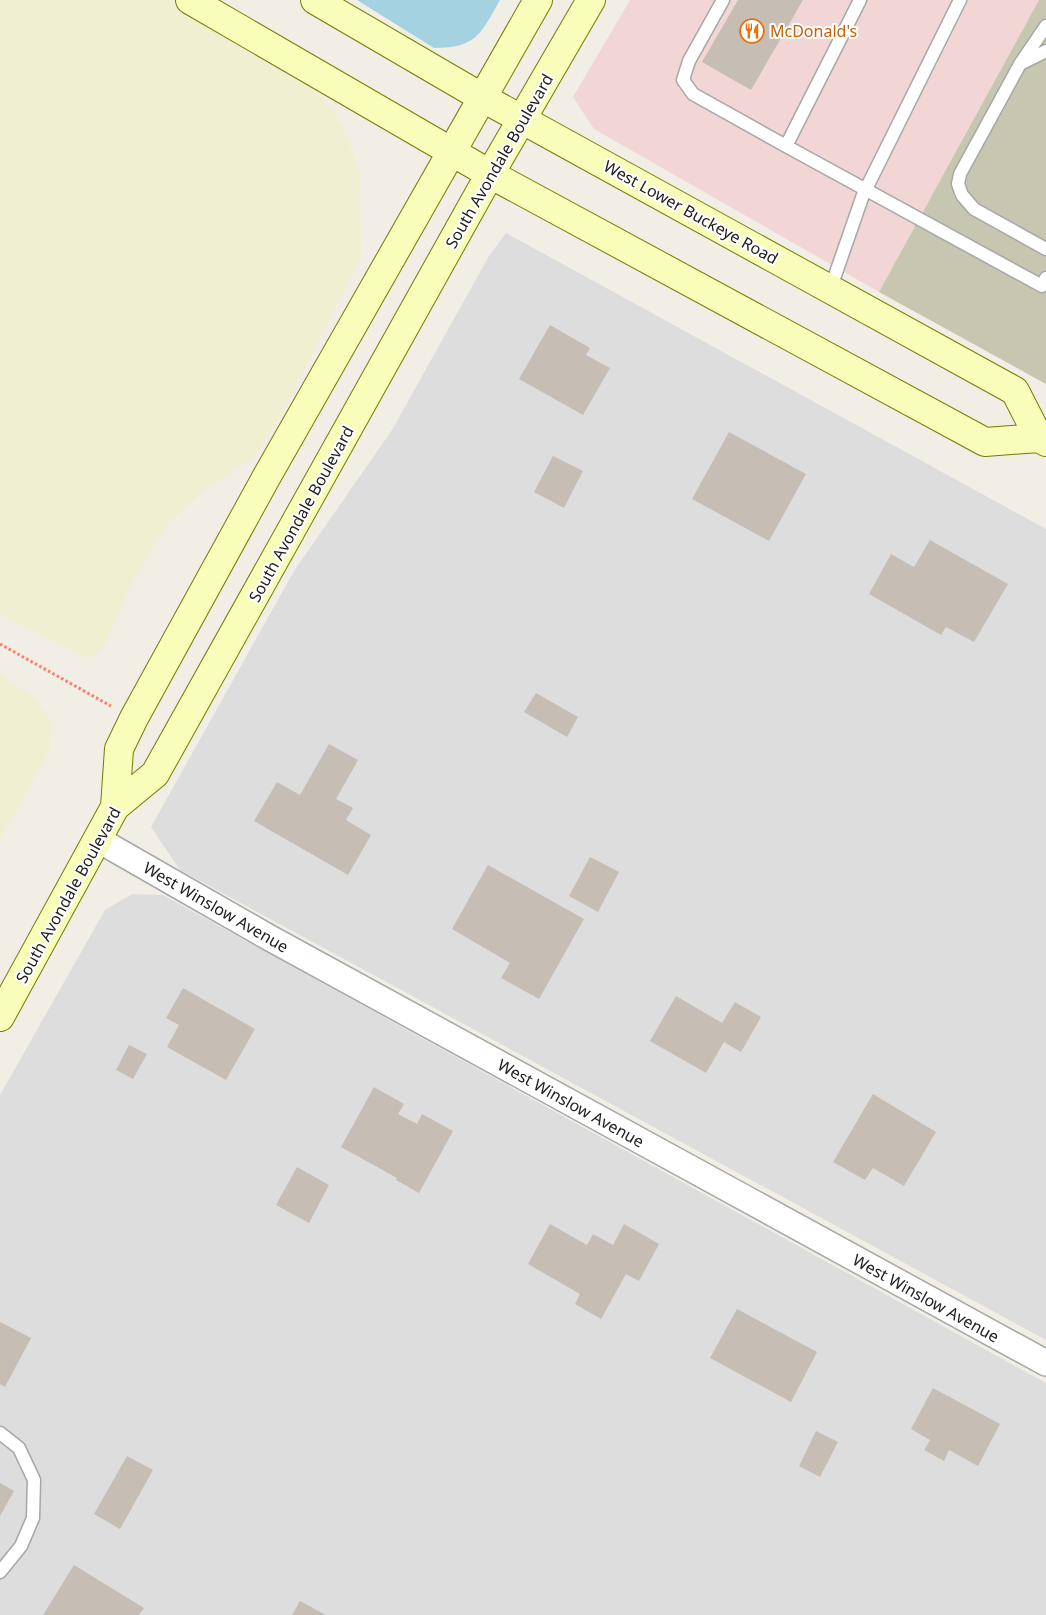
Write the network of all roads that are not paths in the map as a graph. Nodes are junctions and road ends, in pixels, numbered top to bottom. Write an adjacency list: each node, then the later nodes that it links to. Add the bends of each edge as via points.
1 (190, 0): 14 (main road)
2 (315, 0): 11 (main road, West Lower Buckeye Road)
3 (538, 0): 11 (main road)
4 (591, 0): 12 (main road, South Avondale Boulevard)
5 (722, 0): 13 (lane, via 683,80 693,94)
6 (860, 0): 13 (lane)
7 (960, 0): 16 (lane)
8 (1046, 26): 10 (lane)
9 (1046, 51): 10 (lane)
10 (1020, 64): 17 (lane, via 960,174 958,184 962,195 974,209)
11 (483, 98): 12 (main road, West Lower Buckeye Road); 14 (main road)
12 (523, 119): 15 (main road, South Avondale Boulevard); 19 (main road, West Lower Buckeye Road)
13 (786, 146): 16 (lane)
14 (452, 152): 15 (main road); 21 (main road, via 267,476 134,718 119,749)
15 (490, 174): 20 (main road, via 985,442); 21 (main road, South Avondale Boulevard, via 156,774)
16 (865, 190): 18 (lane); 19 (lane)
17 (1046, 249)
18 (1045, 284)
19 (830, 290): 20 (main road, West Lower Buckeye Road, via 1015,391)
20 (1042, 440)
21 (115, 807): 22 (main road, South Avondale Boulevard)
22 (97, 839): 23 (main road, South Avondale Boulevard); 24 (street, West Winslow Avenue, via 268,937)
23 (0, 1017)
24 (1046, 1363)
25 (0, 1433): 26 (lane, via 19,1448 34,1480 33,1518 20,1546)
26 (0, 1572)

